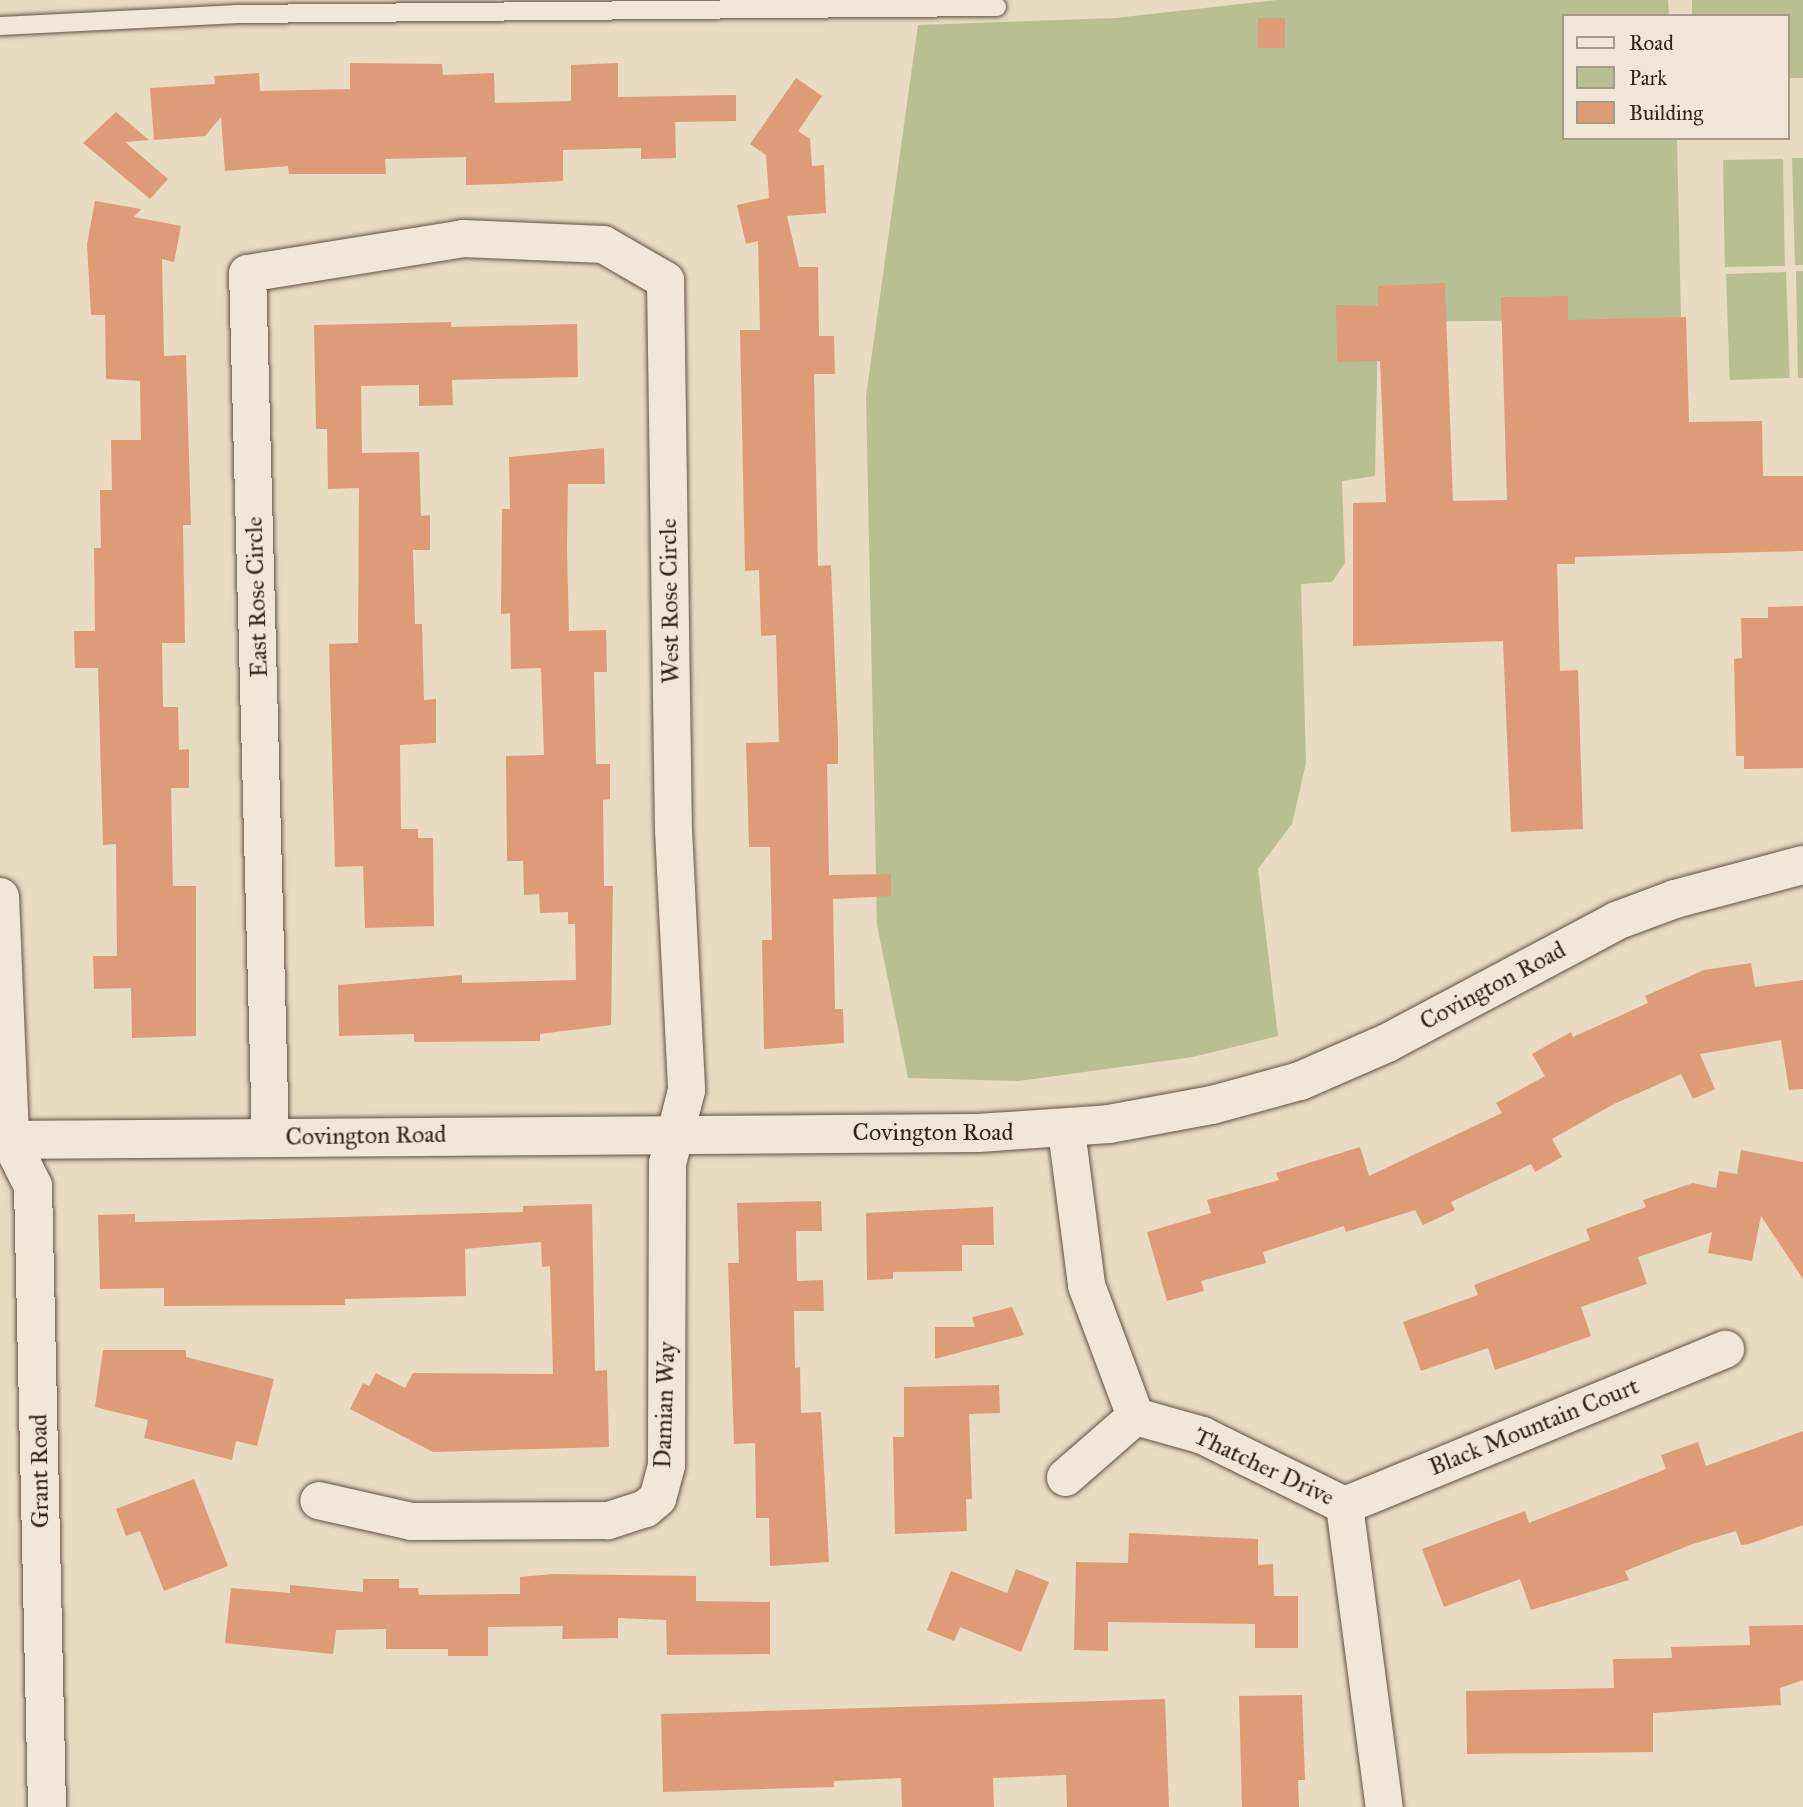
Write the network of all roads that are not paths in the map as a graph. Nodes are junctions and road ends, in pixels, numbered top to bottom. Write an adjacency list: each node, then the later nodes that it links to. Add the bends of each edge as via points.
1 (997, 7): 2 (lane, via 235,14)
2 (0, 26)
3 (461, 238): 7 (street, West Rose Circle, via 603,244 665,281 673,830 686,1090); 8 (street, East Rose Circle, via 247,273)
4 (1803, 865): 6 (street, Covington Road, via 1675,899 1616,921 1387,1043 1300,1081 1212,1105)
5 (0, 897): 9 (street, Grant Road)
6 (1066, 1130): 7 (street, Covington Road); 11 (street, via 1086,1285)
7 (676, 1133): 8 (street, Covington Road); 13 (street, Damian Way, via 667,1163 668,1429 657,1497 645,1508 593,1520 411,1521)
8 (270, 1137): 9 (street, Covington Road)
9 (3, 1145): 15 (street, Grant Road, via 33,1186)
10 (1725, 1349): 14 (street, Black Mountain Court)
11 (1135, 1416): 12 (street); 14 (street, Thatcher Drive, via 1202,1435)
12 (1065, 1477)
13 (318, 1500)
14 (1344, 1505): 16 (street, Thatcher Drive)
15 (47, 1807)
16 (1384, 1807)

